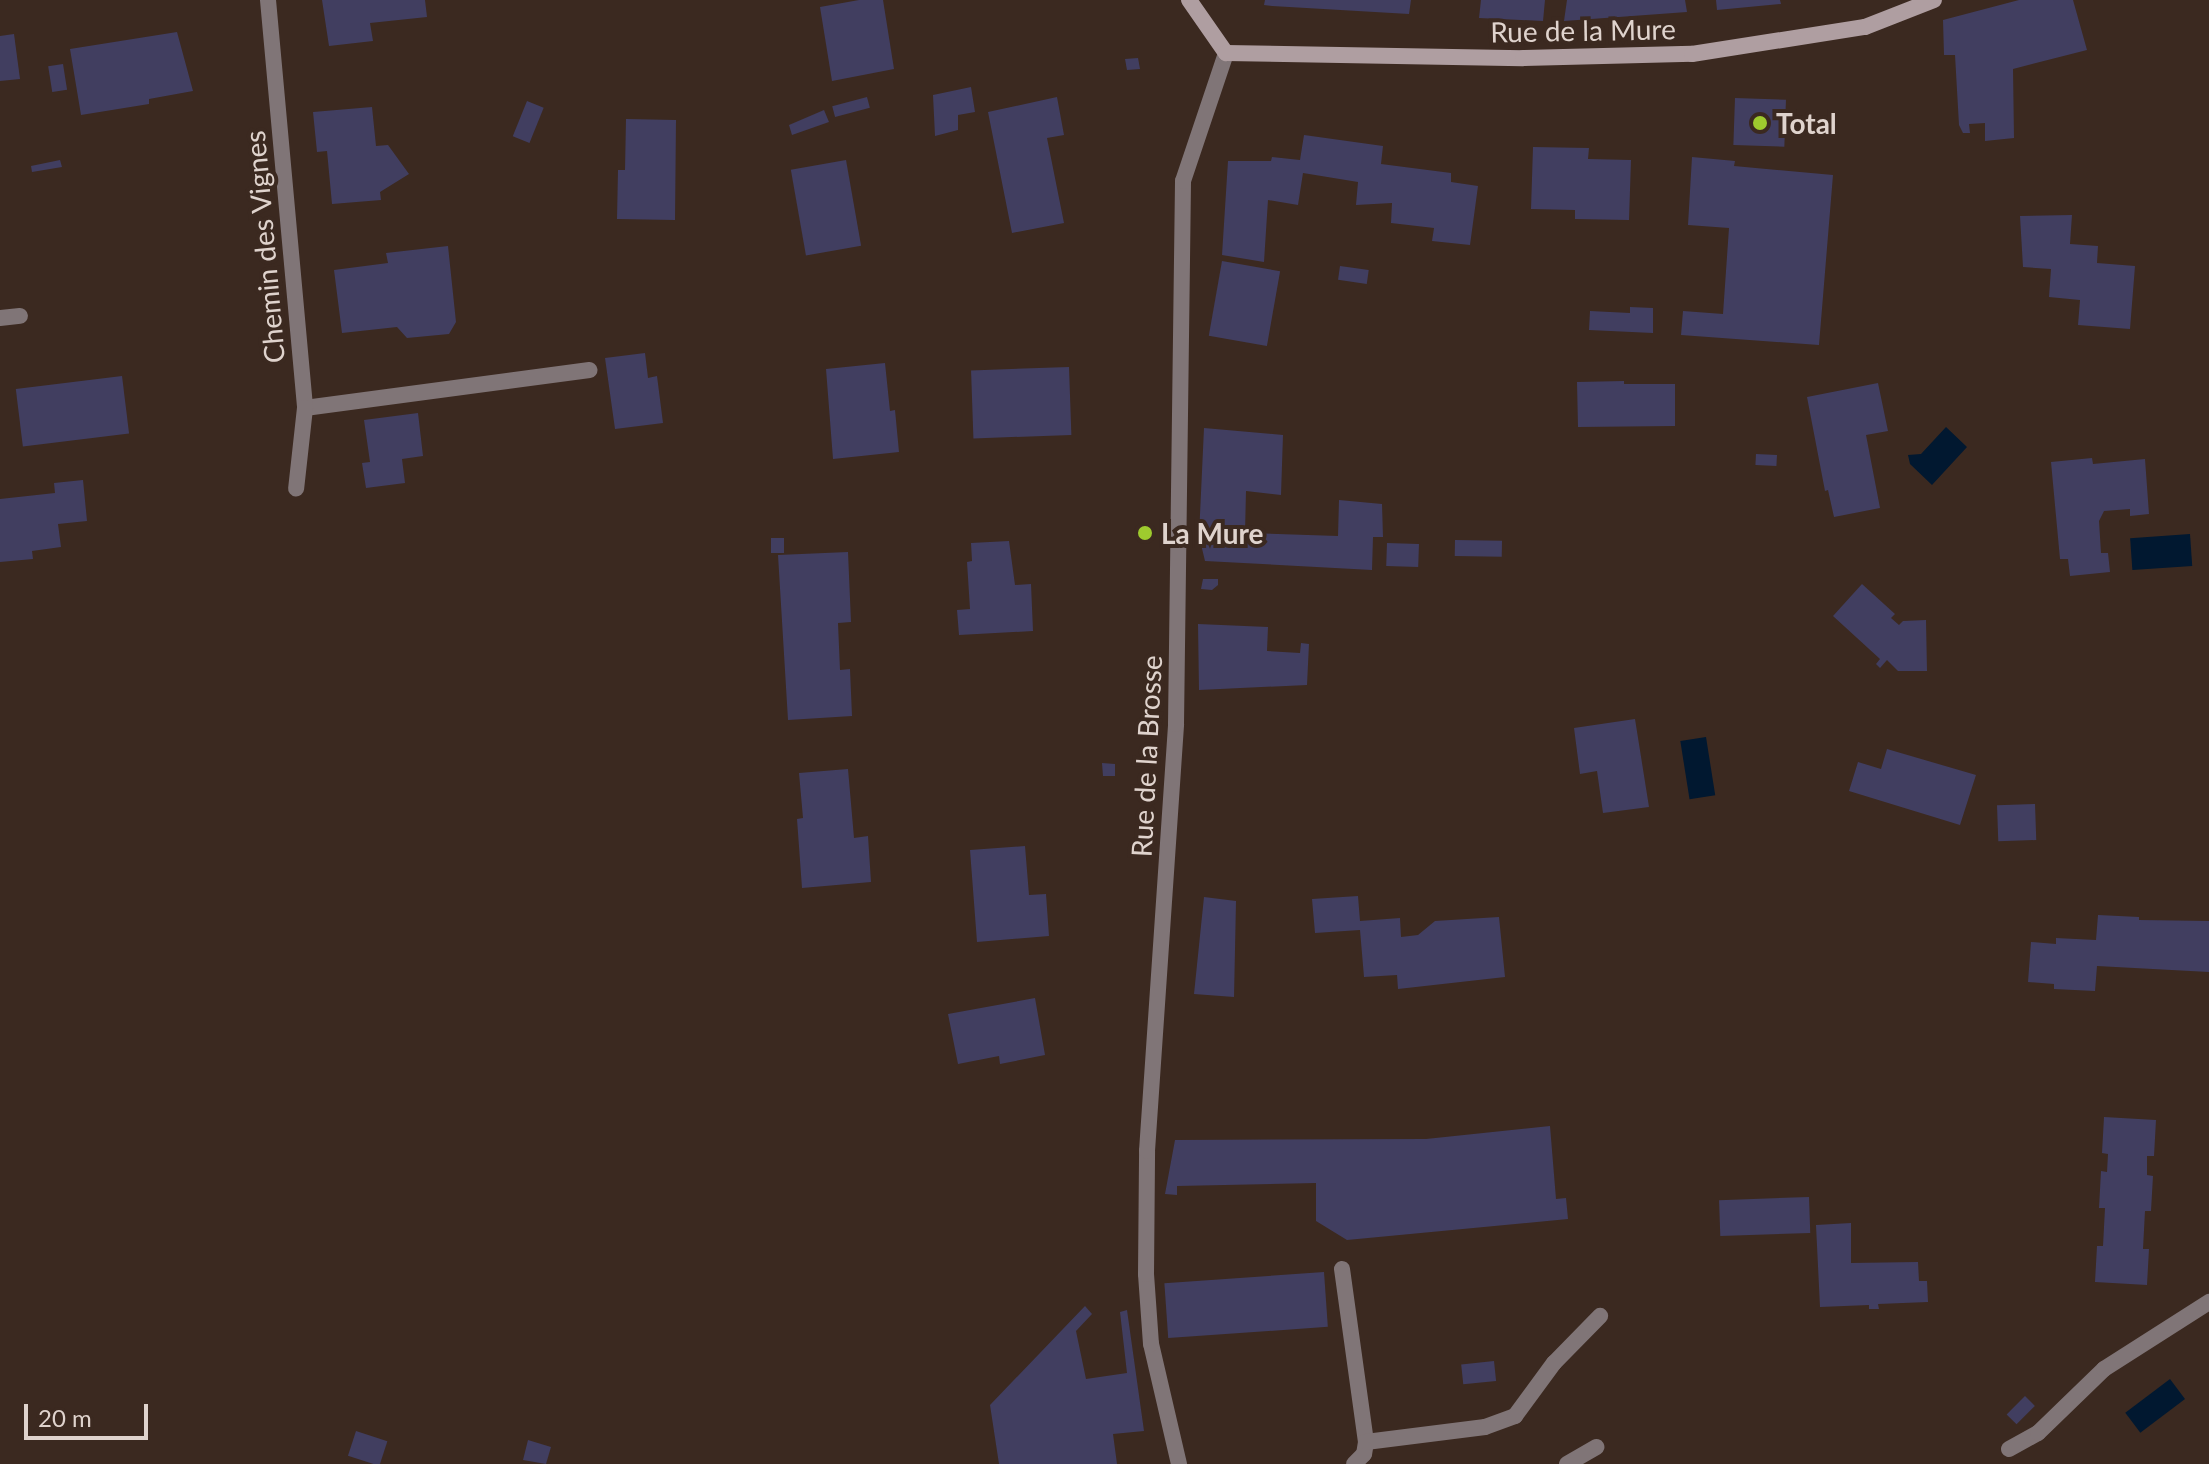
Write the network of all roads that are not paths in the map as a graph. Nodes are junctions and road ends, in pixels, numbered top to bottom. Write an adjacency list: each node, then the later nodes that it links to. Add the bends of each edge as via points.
1 (268, 0): 8 (street, Chemin des Vignes)
2 (1189, 0): 4 (main road)
3 (1934, 0): 4 (main road, Rue de la Mure, via 1865,27 1692,54 1523,58)
4 (1226, 53): 16 (street, Rue de la Brosse, via 1183,181 1176,724 1147,1151 1151,1344)
5 (20, 316): 6 (street)
6 (0, 318)
7 (589, 370): 8 (street)
8 (305, 408): 9 (street, Chemin des Vignes)
9 (296, 489)
10 (1342, 1269): 13 (street)
11 (2209, 1302): 15 (street, via 2104,1369 2038,1433)
12 (1600, 1316): 13 (street, via 1554,1363 1515,1416 1485,1427)
13 (1366, 1442): 17 (street)
14 (1597, 1447): 18 (street)
15 (2009, 1449)
16 (1179, 1464)
17 (1354, 1464)
18 (1567, 1464)

